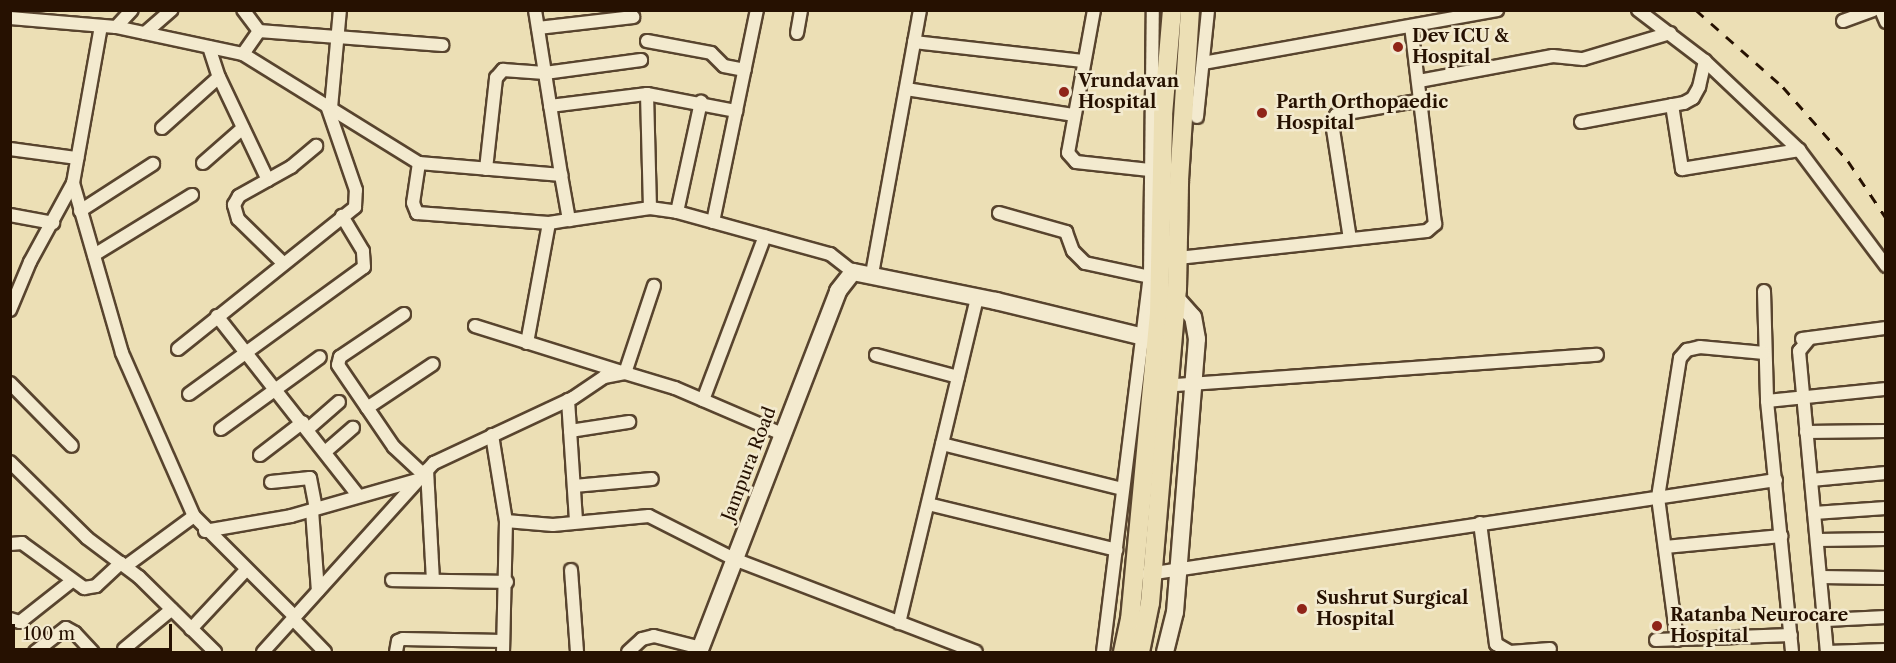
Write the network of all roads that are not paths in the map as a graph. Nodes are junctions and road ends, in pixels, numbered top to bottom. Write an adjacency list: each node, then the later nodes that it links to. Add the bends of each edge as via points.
1 (132, 10): 24 (street)
2 (171, 10): 27 (street)
3 (243, 10): 26 (street)
4 (340, 10): 30 (street)
5 (535, 10): 25 (street)
6 (757, 10): 40 (street)
7 (801, 10): 28 (street)
8 (920, 10): 32 (street)
9 (1094, 10): 37 (street)
10 (1153, 10): 66 (street)
11 (1172, 10): 66 (main road)
12 (1190, 10): 66 (main road)
13 (1208, 10): 39 (street)
14 (1497, 10): 23 (street)
15 (1638, 10): 29 (street)
16 (1873, 10): 20 (street)
17 (1881, 10): 21 (street)
18 (633, 16): 25 (street)
19 (10, 18): 22 (street)
20 (1843, 21)
21 (1886, 22)
22 (101, 26): 24 (street); 60 (street)
23 (1411, 26): 39 (street); 43 (street)
24 (116, 27): 27 (street)
25 (538, 28): 41 (street)
26 (259, 31): 30 (street); 35 (street)
27 (146, 33): 34 (street)
28 (797, 33)
29 (1670, 33): 38 (street); 43 (street, via 1583,59 1552,56)
30 (339, 37): 33 (street); 50 (street)
31 (647, 41): 40 (street, via 711,53 724,66)
32 (914, 42): 37 (street); 44 (street)
33 (442, 45)
34 (209, 46): 35 (street); 42 (street)
35 (243, 54): 50 (street)
36 (640, 60): 41 (street)
37 (1083, 61): 52 (street)
38 (1705, 61): 48 (street, via 1693,98); 59 (street)
39 (1203, 63): 53 (street)
40 (745, 70): 51 (street)
41 (545, 73): 49 (street); 64 (street, via 503,70 496,78)
42 (219, 77): 55 (street); 56 (street)
43 (1419, 81): 46 (street)
44 (906, 89): 52 (street); 87 (street)
45 (647, 94): 47 (street); 49 (street); 70 (street)
46 (1422, 100): 81 (street, via 1435,224 1427,231); 81 (street, via 1336,115 1333,129)
47 (701, 102): 51 (street); 72 (street)
48 (1672, 105): 54 (street); 59 (street, via 1682,169)
49 (550, 106): 65 (street)
50 (329, 107): 61 (street); 75 (street, via 356,190 355,207)
51 (736, 111): 77 (street)
52 (1073, 115): 66 (street, via 1068,153 1071,159)
53 (1197, 117)
54 (1581, 122)
55 (162, 128)
56 (243, 128): 63 (street); 67 (street)
57 (316, 146): 67 (street)
58 (10, 149): 60 (street)
59 (1799, 150): 85 (street)
60 (77, 158): 68 (street)
61 (419, 163): 64 (street); 79 (street, via 413,203 417,213)
62 (153, 164): 71 (street)
63 (203, 164)
64 (486, 169): 65 (street)
65 (561, 175): 76 (street)
66 (1164, 176): 83 (main road); 88 (street); 98 (main road)
67 (268, 180): 84 (street, via 239,196 234,212)
68 (74, 183): 71 (street); 78 (street)
69 (192, 195): 82 (street)
70 (650, 208): 72 (street); 76 (street)
71 (80, 211): 82 (street)
72 (677, 212): 77 (street)
73 (999, 213): 88 (street, via 1066,232 1073,251 1085,263)
74 (10, 215): 78 (street)
75 (342, 216): 84 (street); 101 (street, via 363,251 364,267)
76 (569, 220): 79 (street)
77 (713, 222): 80 (street)
78 (52, 223): 93 (street)
79 (549, 223): 99 (street)
80 (765, 236): 86 (street, via 830,254); 116 (street)
81 (1350, 239): 83 (street)
82 (94, 255): 149 (street, via 122,353)
83 (1178, 258): 92 (main road)
84 (283, 263): 95 (street)
85 (1886, 266)
86 (853, 272): 87 (street); 128 (street, Jampura Road, via 838,291)
87 (872, 274): 91 (street)
88 (1150, 277): 98 (street)
89 (654, 286): 107 (street)
90 (1764, 291): 102 (street)
91 (977, 297): 98 (street); 108 (street)
92 (1177, 299): 98 (main road); 110 (street, via 1196,325)
93 (10, 310)
94 (404, 314): 120 (street, via 338,360)
95 (217, 316): 100 (street); 101 (street)
96 (475, 326): 99 (street)
97 (1886, 328): 115 (street, via 1806,338 1799,351)
98 (1157, 341): 111 (main road); 142 (street)
99 (527, 343): 107 (street)
100 (178, 350)
101 (249, 353): 112 (street); 114 (street)
102 (1764, 353): 118 (street); 144 (street, via 1700,347 1683,353)
103 (876, 355): 108 (street)
104 (1597, 355): 110 (street)
105 (320, 357): 112 (street)
106 (433, 364): 120 (street)
107 (625, 373): 116 (street); 117 (street, via 604,377)
108 (958, 377): 130 (street)
109 (10, 383): 131 (street)
110 (1194, 384): 111 (street); 164 (street)
111 (1160, 386): 165 (main road)
112 (278, 389): 122 (street); 124 (street)
113 (1886, 390): 115 (street)
114 (189, 394)
115 (1805, 397): 118 (street); 127 (street)
116 (703, 399): 128 (street)
117 (568, 400): 126 (street); 129 (street)
118 (1767, 401): 138 (street)
119 (339, 402): 122 (street)
120 (367, 408): 136 (street, via 394,447)
121 (629, 422): 126 (street)
122 (306, 426): 132 (street); 133 (street)
123 (353, 428): 132 (street)
124 (221, 429)
125 (1886, 430): 127 (street)
126 (570, 431): 141 (street)
127 (1806, 432): 139 (street)
128 (780, 433): 160 (street, Jampura Road)
129 (492, 435): 136 (street, via 434,463); 150 (street)
130 (942, 444): 142 (street); 145 (street)
131 (72, 446)
132 (325, 452): 143 (street)
133 (260, 455)
134 (10, 462): 161 (street, via 87,538)
135 (1886, 473): 139 (street)
136 (423, 475): 143 (street); 169 (street); 172 (street)
137 (652, 479): 141 (street)
138 (1776, 480): 144 (street); 154 (street)
139 (1811, 480): 148 (street)
140 (271, 483): 147 (street, via 310,478)
141 (574, 486): 151 (street)
142 (1122, 489): 159 (street)
143 (358, 495): 147 (street)
144 (1658, 497): 152 (street); 158 (street)
145 (928, 504): 159 (street); 178 (street)
146 (1886, 508): 148 (street)
147 (314, 509): 153 (street); 172 (street)
148 (1814, 513): 156 (street)
149 (194, 516): 153 (street); 161 (street)
150 (506, 521): 151 (street, via 542,525); 171 (street)
151 (576, 522): 160 (street, via 649,516)
152 (1480, 523): 164 (street); 185 (street, via 1496,644 1510,652)
153 (205, 531): 162 (street)
154 (1781, 536): 158 (street); 180 (street)
155 (1886, 539): 156 (street)
156 (1817, 540): 166 (street)
157 (10, 544): 170 (street, via 22,543)
158 (1665, 547): 182 (street)
159 (1116, 550): 197 (street)
160 (734, 559): 178 (street); 186 (street, Jampura Road)
161 (124, 565): 170 (street, via 92,588); 173 (street)
162 (246, 570): 175 (street); 179 (street)
163 (571, 570): 194 (street)
164 (1178, 571): 165 (street); 200 (street)
165 (1144, 574): 198 (main road); 199 (main road)
166 (1821, 577): 167 (street); 177 (street)
167 (1886, 578)
168 (392, 579): 169 (street)
169 (433, 580): 171 (street)
170 (72, 581): 176 (street, via 20,622)
171 (507, 582): 183 (street)
172 (318, 591): 175 (street)
173 (172, 609): 179 (street); 184 (street)
174 (1886, 617): 177 (street)
175 (294, 618): 191 (street); 192 (street)
176 (10, 619)
177 (1826, 620): 202 (street)
178 (899, 623): 196 (street)
179 (191, 629): 188 (street)
180 (1791, 635): 182 (street); 201 (street)
181 (1656, 640): 182 (street)
182 (1677, 640)
183 (503, 647): 193 (street, via 403,639 398,641)
184 (123, 649)
185 (1550, 649)
186 (700, 650): 195 (street, via 654,636 642,639)
187 (1886, 650): 202 (street)
188 (211, 651)
189 (35, 652): 190 (street, via 66,628)
190 (93, 652)
191 (263, 652)
192 (325, 652)
193 (396, 652)
194 (577, 652)
195 (628, 652)
196 (976, 652)
197 (1103, 652)
198 (1123, 652)
199 (1140, 652)
200 (1165, 652)
201 (1792, 652)
202 (1827, 652)

